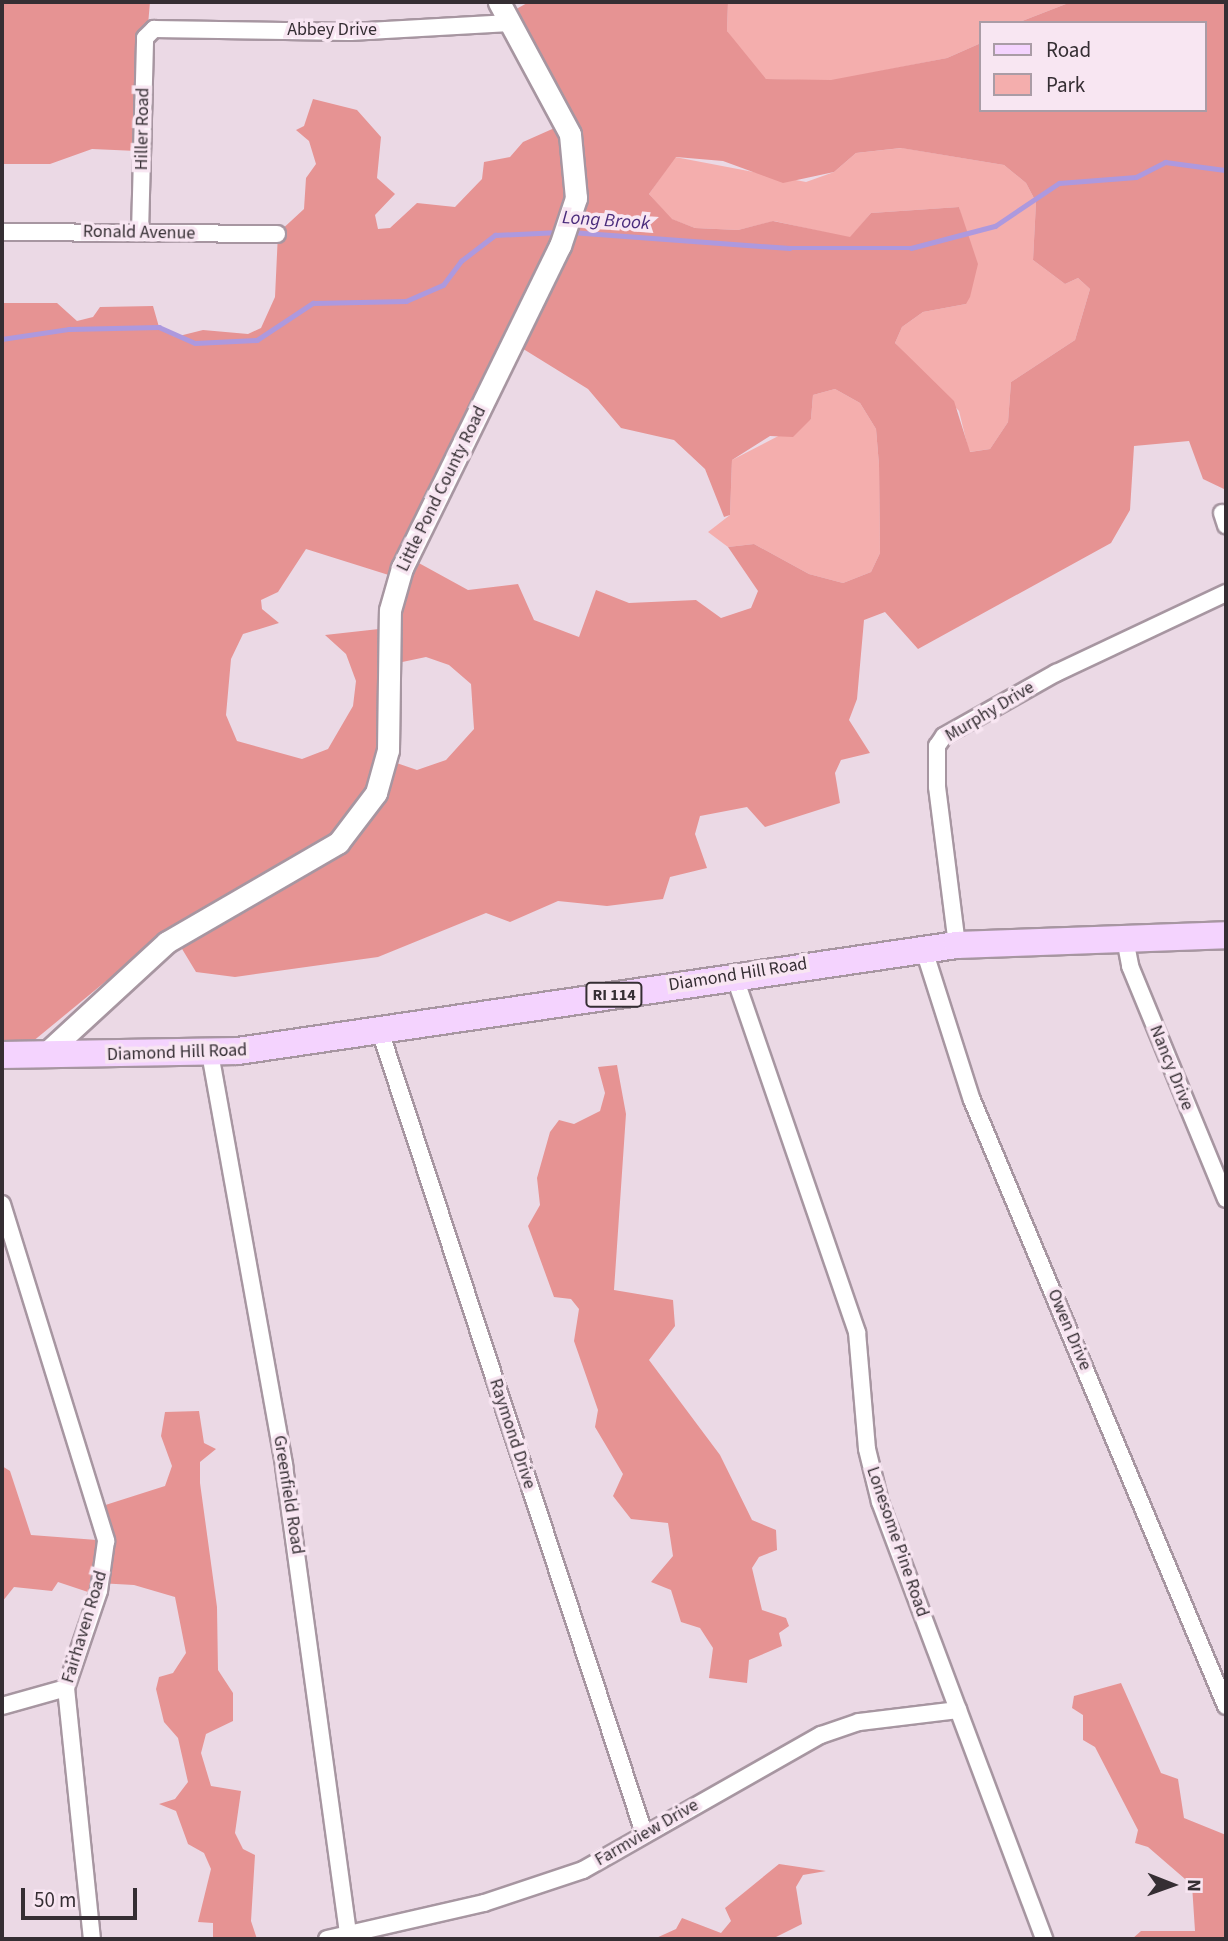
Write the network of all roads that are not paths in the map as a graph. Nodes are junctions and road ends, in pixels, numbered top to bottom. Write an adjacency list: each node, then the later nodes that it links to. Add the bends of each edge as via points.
1 (499, 2): 2 (street, Little Pond County Road)
2 (510, 23): 3 (street, Abbey Drive, via 350,32); 16 (street, Little Pond County Road, via 570,134 576,198 560,246 402,568 390,610 387,750 376,793 338,843 167,942)
3 (154, 29): 5 (street, Hiller Road, via 145,38)
4 (2, 232): 5 (street, Ronald Avenue)
5 (141, 233): 6 (street, Ronald Avenue)
6 (277, 234)
7 (1226, 593): 10 (street, Murphy Drive, via 1056,673 944,736 937,746 937,787)
8 (1124, 934): 9 (main road, Diamond Hill Road / RI 114); 10 (main road, Diamond Hill Road / RI 114); 17 (street, Nancy Drive, via 1130,966)
9 (1226, 935)
10 (957, 945): 11 (main road, Diamond Hill Road / RI 114)
11 (923, 950): 12 (main road, Diamond Hill Road / RI 114); 21 (street, Owen Drive, via 972,1100)
12 (734, 975): 13 (main road, Diamond Hill Road / RI 114); 22 (street, Lonesome Pine Road, via 848,1298 863,1361 872,1475)
13 (381, 1034): 14 (main road, Diamond Hill Road / RI 114); 23 (street, Raymond Drive)
14 (210, 1053): 16 (main road, Diamond Hill Road / RI 114); 24 (street, Greenfield Road, via 285,1466)
15 (2, 1055): 16 (main road, Diamond Hill Road / RI 114)
16 (43, 1056)
17 (1226, 1199)
18 (2, 1203): 19 (street, Fairhaven Road, via 103,1518 99,1591)
19 (66, 1688): 20 (street); 25 (street, Fairhaven Road)
20 (2, 1706)
21 (1226, 1706)
22 (958, 1710): 23 (street, Farmview Drive, via 859,1723 821,1735); 27 (street, Lonesome Pine Road)
23 (644, 1833): 24 (street, Farmview Drive, via 544,1885)
24 (348, 1935): 26 (street, Farmview Drive)
25 (92, 1939)
26 (327, 1939)
27 (1044, 1939)

